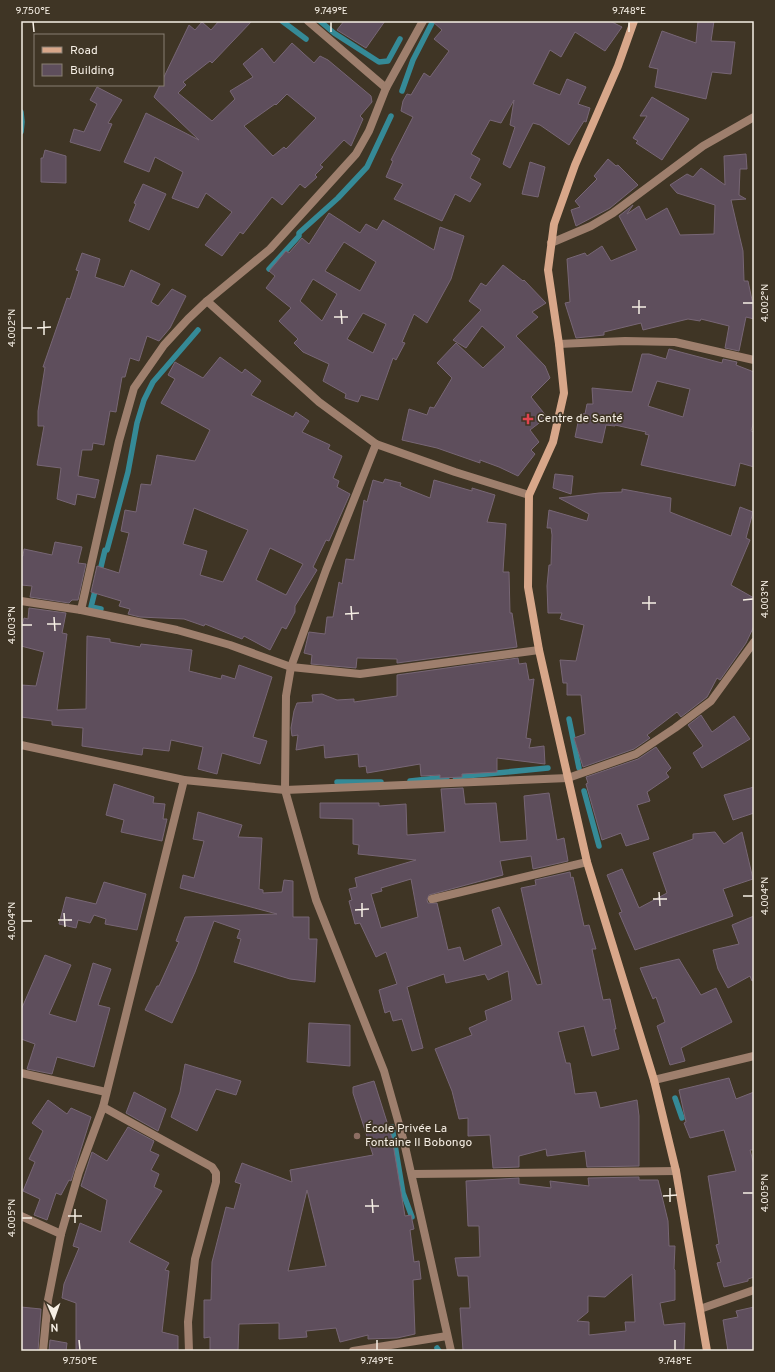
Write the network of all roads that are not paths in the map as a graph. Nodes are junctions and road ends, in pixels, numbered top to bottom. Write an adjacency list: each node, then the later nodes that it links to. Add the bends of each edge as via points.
1 (308, 21): 4 (street)
2 (423, 21): 4 (street)
3 (634, 21): 6 (main road, via 618,66 575,165 554,224)
4 (386, 88): 7 (street, via 356,154 270,249)
5 (754, 117): 6 (street, via 703,146 613,213)
6 (551, 244): 8 (main road, via 548,270)
7 (207, 300): 10 (street, via 319,402); 13 (street, via 164,345 134,388 119,441)
8 (559, 344): 9 (street, via 624,340 675,342); 11 (main road, via 564,393 553,442)
9 (754, 360)
10 (376, 444): 11 (street); 16 (street)
11 (529, 495): 15 (main road, via 528,586)
12 (21, 601): 13 (street)
13 (81, 610): 16 (street, via 177,630 230,645)
14 (754, 642): 18 (street, via 711,701 675,728 636,754)
15 (538, 650): 16 (street, via 360,674); 18 (main road)
16 (291, 667): 20 (street, via 286,696)
17 (21, 745): 19 (street)
18 (568, 778): 20 (street); 21 (main road)
19 (184, 780): 20 (street); 26 (street)
20 (285, 790): 29 (street, via 316,900 384,1071)
21 (587, 862): 22 (street); 25 (main road)
22 (432, 899)
23 (754, 1056): 25 (street)
24 (21, 1073): 26 (street)
25 (654, 1080): 28 (main road)
26 (106, 1092): 27 (street)
27 (103, 1107): 31 (street, via 79,1172); 36 (street, via 212,1167 216,1173 216,1182 195,1260 188,1322)
28 (676, 1171): 29 (street); 33 (main road)
29 (412, 1174): 34 (street)
30 (21, 1216): 31 (street)
31 (61, 1234): 35 (street, via 48,1300)
32 (754, 1290): 33 (street)
33 (700, 1308): 39 (main road)
34 (447, 1336): 37 (street); 38 (street)
35 (43, 1351)
36 (189, 1351)
37 (353, 1351)
38 (451, 1351)
39 (707, 1351)

